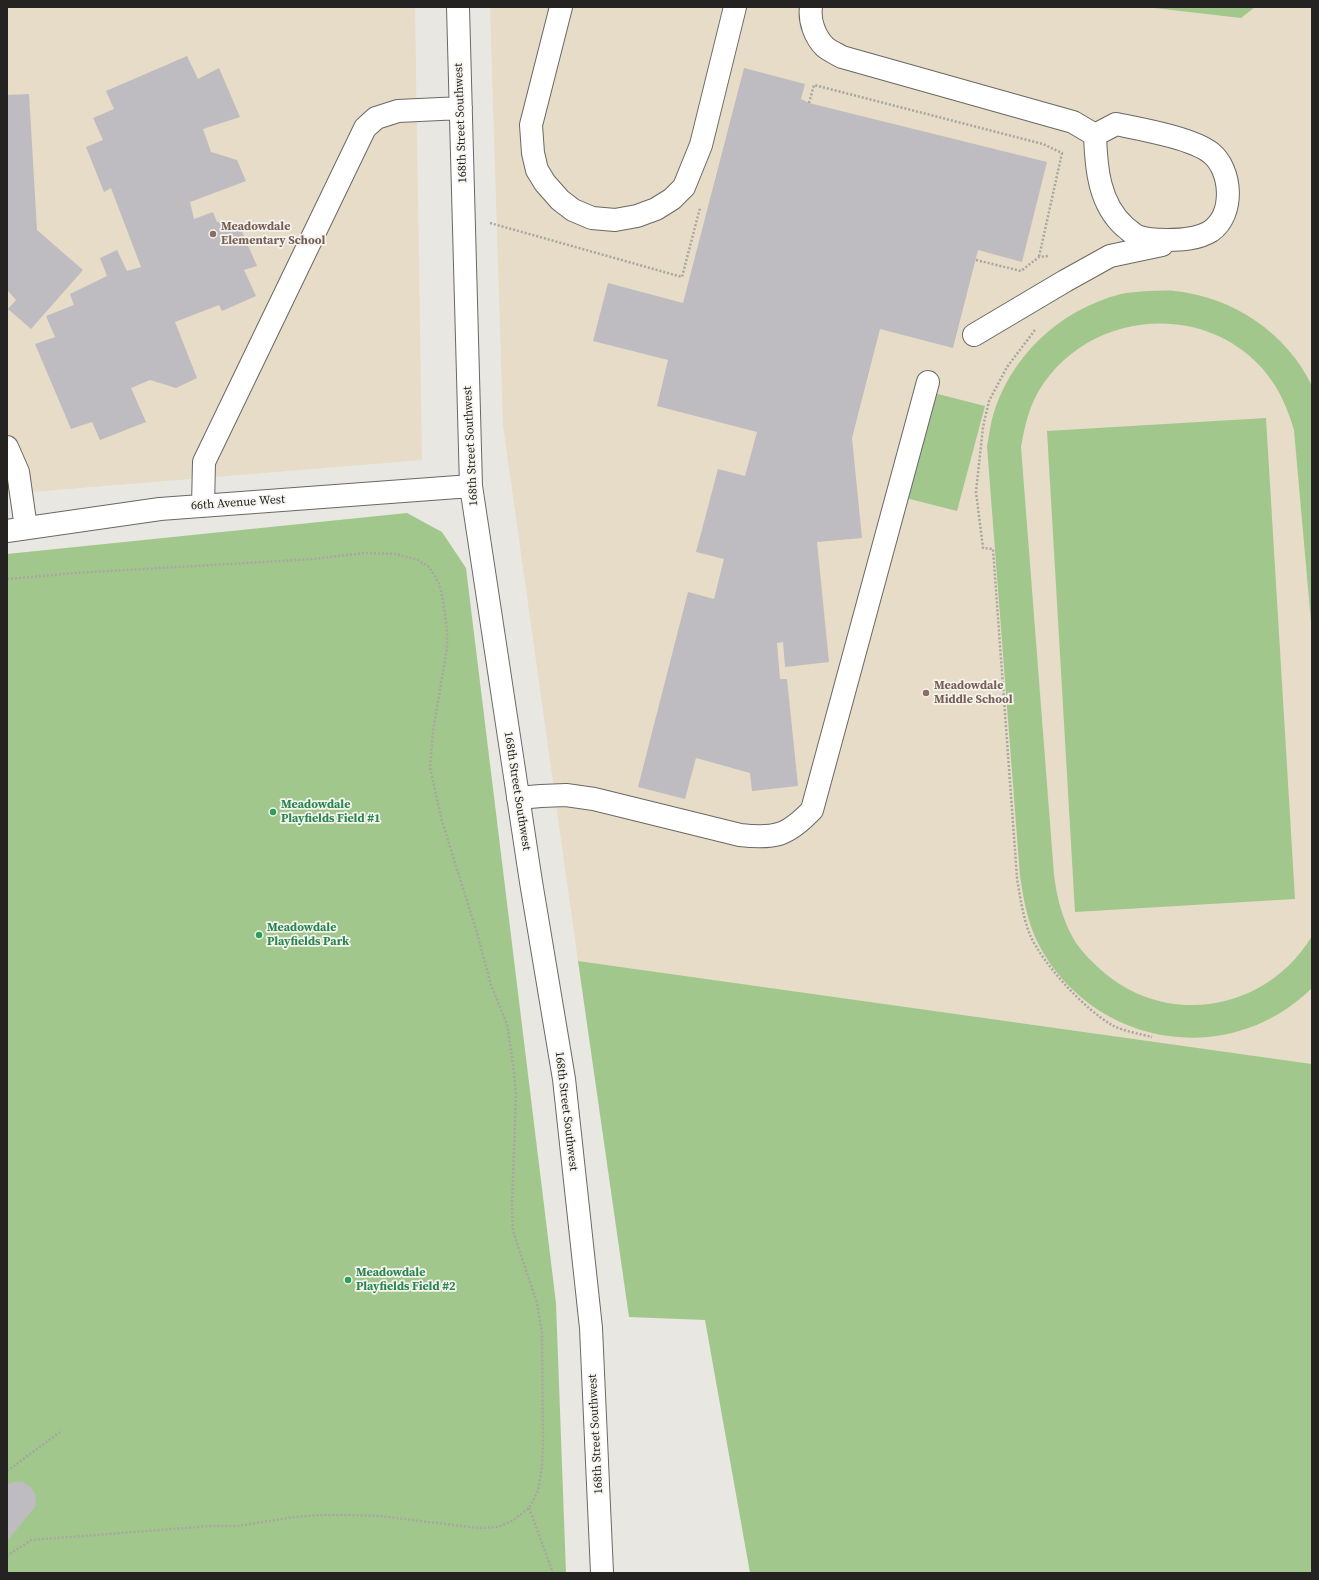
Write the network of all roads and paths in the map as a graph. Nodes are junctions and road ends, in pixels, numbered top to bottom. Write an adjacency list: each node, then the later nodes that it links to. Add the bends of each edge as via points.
1 (458, 7): 6 (street, 168th Street Southwest)
2 (561, 7): 3 (street, via 531,125 532,153 545,183 560,200 573,210 592,218 615,220 656,209 672,199 684,187 701,145)
3 (735, 7)
4 (811, 7): 7 (street, via 814,33 826,48 842,57 1073,122)
5 (810, 103): 12 (path, via 814,85 1043,144 1062,153)
6 (461, 108): 18 (street, 168th Street Southwest); 19 (street, via 398,111 376,118 365,128 204,462)
7 (1094, 135): 10 (street, via 1102,193 1115,218 1137,236 1157,240); 10 (street, via 1116,124 1143,130 1196,145 1211,153 1222,165 1228,184 1227,204 1222,219 1211,231)
8 (702, 202): 9 (path, via 682,277 490,223)
9 (490, 216)
10 (1187, 240): 15 (street, via 1110,256 1065,280)
11 (1048, 256): 12 (path)
12 (1039, 257): 13 (path, via 1021,271)
13 (976, 260)
14 (1037, 328): 23 (path, via 1007,367 990,401 983,427 976,492 983,548 993,549 1017,878 1022,908 1031,935 1044,959 1058,976 1085,1004 1112,1025)
15 (974, 336)
16 (928, 382): 22 (street, via 812,810 798,825 780,834 760,837 740,835 594,799 566,796)
17 (7, 447): 20 (street, via 18,472)
18 (471, 486): 19 (street, 66th Avenue West); 22 (street, 168th Street Southwest)
19 (203, 506): 20 (street, 66th Avenue West, via 160,509)
20 (17, 530)
21 (7, 579): 26 (path, via 314,559 364,553 396,554 418,560 429,567 439,583 444,600 447,648 432,731 430,767 441,818 491,985 507,1024 516,1093 513,1231 537,1303 542,1333 544,1441 538,1491)
22 (518, 798): 29 (street, 168th Street Southwest, via 564,1079 591,1328)
23 (1152, 1037)
24 (60, 1432): 25 (path)
25 (7, 1471)
26 (530, 1508): 27 (path, via 498,1527 478,1528 380,1516 319,1515 237,1526 31,1540); 28 (path)
27 (7, 1556)
28 (553, 1573)
29 (602, 1573)

